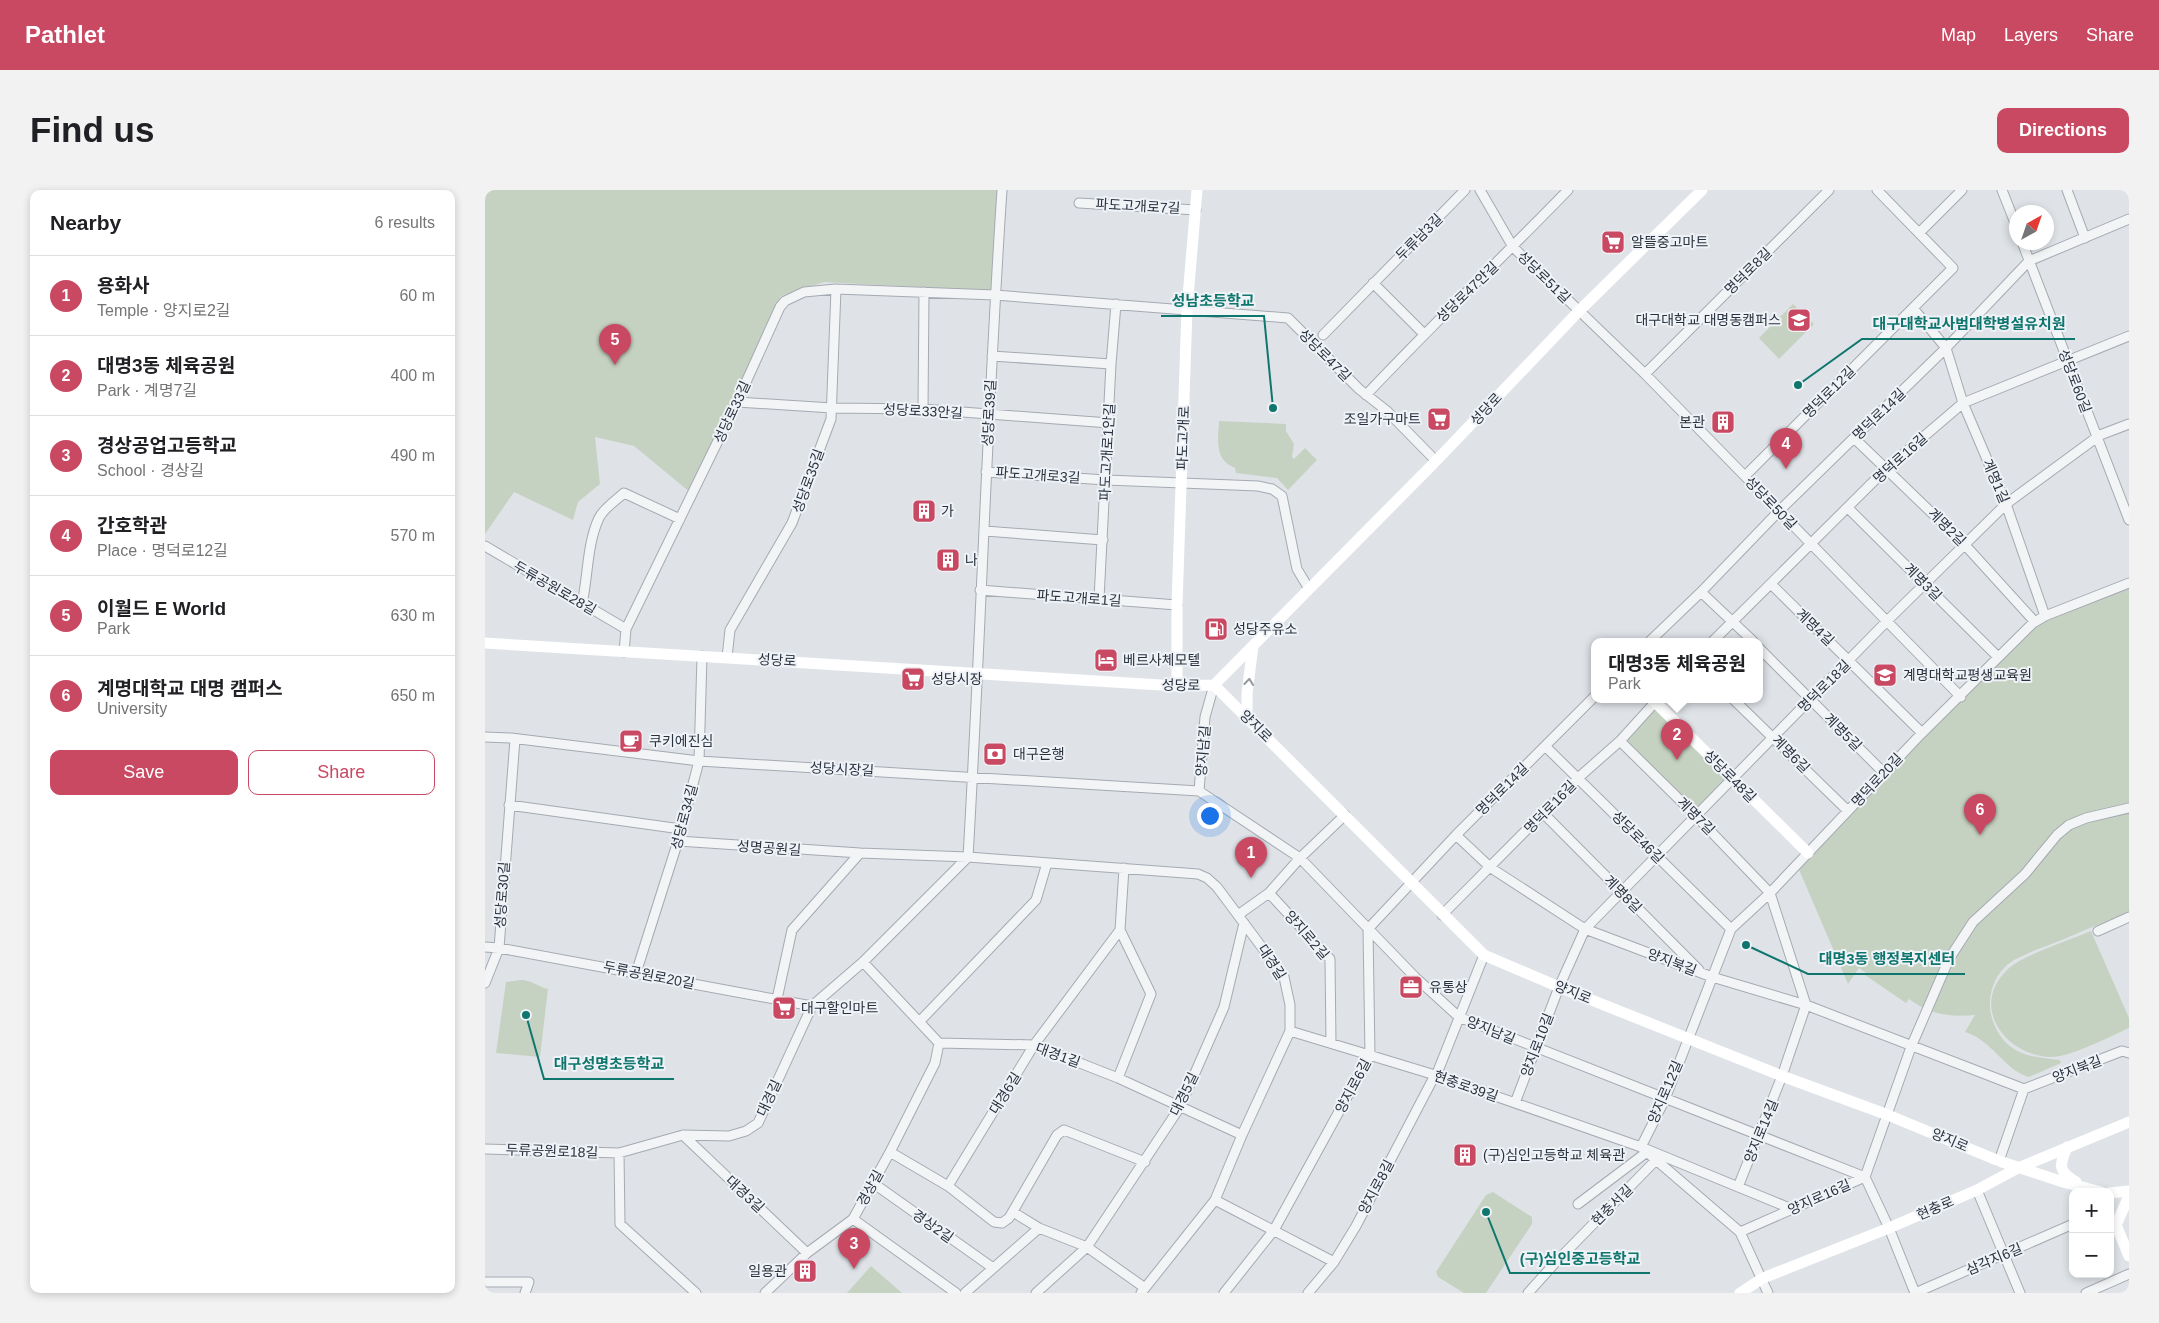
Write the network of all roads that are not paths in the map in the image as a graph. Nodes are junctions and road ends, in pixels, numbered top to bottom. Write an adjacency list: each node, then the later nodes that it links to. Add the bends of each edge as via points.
1 (1002, 190): 24 (street, 성당로39길)
2 (1197, 190): 14 (main road, 파도고개로)
3 (1465, 190): 21 (street, 두류남3길)
4 (1480, 190): 18 (street, 성당로51길)
5 (1568, 190): 18 (street, 성당로47안길)
6 (1701, 190): 28 (main road, 성당로)
7 (1829, 190): 38 (street, 명덕로8길)
8 (1877, 190): 16 (street)
9 (1962, 190): 16 (street)
10 (2002, 190): 13 (street)
11 (2067, 190): 17 (street)
12 (1079, 203): 14 (street, 파도고개로7길)
13 (2009, 208)
14 (1196, 210): 27 (main road, 파도고개로)
15 (2129, 219): 17 (street, 명덕로14길)
16 (1919, 233): 26 (street, 명덕로12길, via 1953,268)
17 (2085, 238): 20 (street, 명덕로14길)
18 (1513, 247): 28 (street, 성당로51길); 29 (street, 성당로47안길)
19 (2025, 250): 20 (street, 성당로60길)
20 (2029, 261): 33 (street, 명덕로14길); 36 (street, 성당로60길)
21 (1373, 283): 29 (street); 30 (street, 두류남3길)
22 (836, 289): 23 (street, 성당로33길); 40 (street, 성당로33길, via 804,292 785,301); 42 (street, 성당로35길)
23 (924, 292): 24 (street, 성당로33길); 43 (street)
24 (995, 295): 25 (street, 성당로33길); 35 (street, 성당로39길)
25 (1116, 304): 27 (street, 성당로33길); 37 (street, 파도고개로1안길)
26 (1913, 308): 33 (street); 52 (street, 명덕로12길)
27 (1187, 309): 32 (street, 성당로47길, via 1288,318); 54 (main road, 파도고개로)
28 (1579, 311): 38 (street, 성당로50길); 49 (main road, 성당로)
29 (1423, 334): 39 (street, 성당로47안길)
30 (1323, 335): 32 (street); 34 (street)
31 (2129, 336): 36 (street, 명덕로16길)
32 (1308, 338): 34 (street, 성당로47길)
33 (1946, 348): 41 (street, 계명1길); 47 (street, 명덕로14길)
34 (1322, 351): 39 (street, 성당로47길)
35 (993, 356): 37 (street); 44 (street, 성당로39길)
36 (2067, 361): 41 (street, 명덕로16길); 48 (street, 성당로60길)
37 (1111, 364): 45 (street, 파도고개로1안길)
38 (1645, 374): 52 (street, 성당로50길)
39 (1366, 395): 49 (street, 성당로47길, via 1387,411)
40 (737, 402): 42 (street, 성당로33안길); 58 (street, 성당로33길)
41 (1963, 403): 50 (street, 명덕로16길); 55 (street, 계명1길)
42 (832, 408): 43 (street, 성당로33안길); 87 (street, 성당로35길, via 831,419 792,523 730,630)
43 (923, 410): 44 (street, 성당로33안길)
44 (988, 414): 45 (street, 성당로33안길); 51 (street, 성당로39길)
45 (1109, 423): 53 (street, 파도고개로1안길)
46 (2129, 424): 48 (street, 명덕로18길)
47 (1854, 438): 50 (street, 계명2길); 57 (street, 명덕로14길)
48 (2097, 438): 55 (street, 명덕로18길); 59 (street, 성당로60길)
49 (1436, 461): 68 (main road, 성당로)
50 (1887, 468): 56 (street, 명덕로16길); 63 (street, 계명2길)
51 (986, 472): 53 (street, 파도고개로3길); 60 (street, 성당로39길)
52 (1745, 476): 57 (street, 성당로50길)
53 (1106, 480): 54 (street, 파도고개로3길); 61 (street, 파도고개로1안길)
54 (1181, 484): 68 (street, 파도고개로3길, via 1258,486 1278,492 1282,496 1297,569); 73 (main road, 파도고개로)
55 (2006, 504): 63 (street, 명덕로18길); 74 (street, 계명1길)
56 (1848, 508): 62 (street, 명덕로16길); 65 (street, 계명3길)
57 (1779, 511): 62 (street, 성당로50길); 70 (street, 명덕로14길)
58 (680, 519): 72 (street, via 624,493 599,516); 78 (street, 성당로33길)
59 (2129, 520)
60 (985, 531): 61 (street); 69 (street, 성당로39길)
61 (1103, 540): 71 (street, 파도고개로1안길)
62 (1811, 545): 67 (street, 명덕로16길); 76 (street, 성당로50길)
63 (1965, 545): 65 (street, 명덕로18길); 77 (street, 계명2길)
64 (485, 546): 72 (street, 두류공원로28길)
65 (1925, 583): 76 (street, 명덕로18길); 88 (street, 계명3길)
66 (2129, 583): 74 (street, 명덕로20길)
67 (1771, 584): 75 (street, 명덕로16길); 89 (street, 계명4길)
68 (1309, 589): 83 (main road, 성당로)
69 (980, 590): 71 (street, 파도고개로1길); 90 (street, 성당로39길)
70 (1701, 592): 75 (street); 79 (street, 명덕로14길)
71 (1099, 599): 73 (street, 파도고개로1길)
72 (582, 604): 78 (street, 두류공원로28길)
73 (1177, 605): 92 (main road, 파도고개로)
74 (2045, 616): 77 (street, 명덕로20길)
75 (1733, 621): 80 (street, 명덕로16길); 81 (street)
76 (1887, 621): 89 (street, 명덕로18길); 93 (street, 성당로50길)
77 (2035, 622): 88 (street, 명덕로20길)
78 (626, 629): 84 (street, 성당로33길)
79 (1654, 638)
80 (1716, 638)
81 (1750, 638)
82 (485, 642): 84 (main road, 성당로)
83 (1253, 646): 91 (main road, 성당로); 99 (main road, one-way to 83)
84 (624, 652): 86 (main road, 성당로)
85 (1763, 652): 94 (street, 계명5길)
86 (702, 656): 87 (main road, 성당로); 106 (street, 성당로34길)
87 (727, 657): 90 (main road, 성당로)
88 (1998, 657): 93 (street, 명덕로20길)
89 (1849, 660): 94 (street, 명덕로18길); 100 (street, 계명4길)
90 (978, 673): 92 (main road, 성당로); 108 (street)
91 (1215, 685): 92 (main road, 성당로); 99 (main road, 양지로); 111 (street, 양지남길, via 1205,717)
92 (1177, 686)
93 (1961, 697): 100 (street, 명덕로20길)
94 (1810, 699): 102 (street, 명덕로18길); 107 (street, 계명5길)
95 (1591, 700): 105 (street, 명덕로14길)
96 (1652, 703): 104 (street, 명덕로16길)
97 (1658, 703): 110 (main road, 성당로48길)
98 (1737, 703): 102 (street, 계명6길)
99 (1247, 718): 116 (main road, 양지로)
100 (1922, 733): 107 (street, 명덕로20길)
101 (485, 737): 103 (street, 성당시장길)
102 (1773, 737): 110 (street, 명덕로18길); 114 (street, 계명6길)
103 (515, 739): 106 (street, 성당시장길); 112 (street, 성당로30길)
104 (1620, 741): 109 (street, 명덕로16길); 117 (street, 계명7길)
105 (1545, 746): 109 (street, 성당로46길); 119 (street, 명덕로14길)
106 (699, 761): 108 (street, 성당시장길); 118 (street, 성당로34길)
107 (1884, 773): 114 (street, 명덕로20길)
108 (973, 777): 111 (street, 성당시장길); 124 (street)
109 (1578, 778): 115 (street, 명덕로16길); 123 (street, 성당로46길)
110 (1733, 779): 117 (street, 명덕로18길); 121 (main road, 성당로48길)
111 (1199, 791): 125 (street, 양지남길)
112 (509, 806): 118 (street); 143 (street, 성당로30길)
113 (2129, 808): 161 (street, via 2069,825 2025,874 1981,912 1949,959)
114 (1848, 811): 121 (street, 명덕로20길)
115 (1544, 814): 128 (street, 명덕로16길); 130 (street, 계명8길)
116 (1345, 816): 125 (street); 129 (main road, 양지로)
117 (1696, 816): 123 (street, 명덕로18길); 132 (street, 계명7길)
118 (681, 829): 120 (street, 성당로34길)
119 (1456, 835): 128 (street, 양지북길); 129 (street, 명덕로14길)
120 (678, 841): 122 (street, 성명공원길); 146 (street, 성당로34길)
121 (1808, 853): 132 (street, 명덕로20길)
122 (860, 854): 124 (street, 성명공원길); 151 (street, via 792,930)
123 (1656, 856): 130 (street, 명덕로18길); 139 (street, 성당로46길)
124 (968, 857): 126 (street, 대경길); 145 (street, 대경길)
125 (1300, 858): 131 (street); 137 (street, 양지남길)
126 (1047, 863): 127 (street, 대경길); 155 (street, via 1036,900)
127 (1124, 868): 133 (street, 대경길, via 1198,874 1217,887); 140 (street)
128 (1491, 868): 134 (street, 명덕로16길); 138 (street, 양지북길)
129 (1411, 883): 134 (main road, 양지로); 137 (street)
130 (1621, 892): 138 (street, 명덕로18길); 147 (street, 계명8길)
131 (1269, 893): 133 (street); 159 (street, 양지로2길, via 1331,959)
132 (1770, 893): 139 (street, 명덕로20길); 152 (street)
133 (1238, 915): 136 (street, 대경길)
134 (1442, 915): 144 (main road, 양지로)
135 (2129, 916): 141 (street)
136 (1244, 923): 156 (street, 대경길, via 1284,977 1290,1005); 171 (street, 대경5길, via 1224,1007)
137 (1368, 929): 154 (street, 양지남길); 164 (street, 양지로6길)
138 (1585, 929): 147 (street, 양지북길); 150 (street, 명덕로18길)
139 (1731, 929): 148 (street, 명덕로20길)
140 (1121, 930): 160 (street, 대경6길); 167 (street, via 1151,994)
141 (2098, 931)
142 (485, 947): 143 (street, 두류공원로20길)
143 (499, 948): 146 (street, 두류공원로20길); 149 (street, 성당로30길)
144 (1484, 955): 150 (main road, 양지로); 154 (street, 양지로8길)
145 (863, 962): 153 (street, 대경길); 155 (street)
146 (636, 973): 151 (street, 두류공원로20길)
147 (1702, 973): 148 (street, 양지북길)
148 (1712, 977): 152 (street, 양지북길); 157 (street, 명덕로20길)
149 (485, 983)
150 (1559, 987): 157 (main road, 양지로); 162 (street, 양지로10길)
151 (777, 999): 153 (street, 두류공원로20길)
152 (1806, 1005): 161 (street, 양지북길); 166 (street, 양지로14길)
153 (812, 1006): 174 (street, 대경길, via 758,1123 729,1136)
154 (1459, 1017): 162 (street, 양지남길); 165 (street, 양지로8길)
155 (920, 1021): 158 (street)
156 (1290, 1031): 159 (street, 현충로39길); 175 (street, 대경길)
157 (1688, 1037): 166 (main road, 양지로); 169 (street, 양지로12길)
158 (939, 1043): 160 (street, 대경1길); 180 (street, 경상길, via 935,1063)
159 (1331, 1043): 164 (street, 현충로39길)
160 (1034, 1045): 167 (street, 대경1길); 188 (street, 대경6길)
161 (1911, 1047): 168 (street, 양지북길); 172 (street)
162 (1536, 1048): 169 (street, 양지남길); 170 (street, 양지로10길)
163 (2129, 1053): 168 (street, 양지북길, via 2122,1051)
164 (1371, 1054): 165 (street, 현충로39길); 206 (street, 양지로6길)
165 (1435, 1076): 170 (street, 현충로39길); 212 (street, 양지로8길)
166 (1782, 1076): 172 (main road, 양지로); 176 (street, 양지로14길)
167 (1117, 1078): 171 (street, 대경1길)
168 (2024, 1089): 183 (street)
169 (1665, 1099): 176 (street, 양지남길); 179 (street, 양지로12길)
170 (1515, 1103): 179 (street, 현충로39길)
171 (1180, 1107): 175 (street, 대경1길); 184 (street, 대경5길)
172 (1888, 1115): 183 (main road, 양지로); 186 (street, 양지로16길)
173 (2129, 1122): 177 (main road, 현충로)
174 (683, 1135): 181 (street, 대경길); 209 (street, 대경3길)
175 (1242, 1135): 196 (street, 대경길)
176 (1760, 1136): 186 (street, 양지남길); 189 (street, 양지로14길)
177 (2067, 1147): 185 (main road, 현충로); 191 (main road, via 2061,1169)
178 (485, 1148): 181 (street, 두류공원로18길)
179 (1644, 1150): 182 (street, 현충로39길); 189 (street, 현충로39길); 197 (street)
180 (890, 1152): 187 (street, 경상길); 188 (street)
181 (619, 1153): 219 (street, via 620,1224)
182 (1656, 1160): 207 (street, 현충로39길); 226 (street, 현충서길)
183 (1999, 1160): 185 (main road, 양지로)
184 (1145, 1162): 199 (street, via 1064,1130 1057,1135); 208 (street, 대경5길)
185 (2018, 1168): 190 (main road, 양지로); 192 (main road, 현충로)
186 (1865, 1177): 198 (street, 양지로16길); 205 (street)
187 (873, 1183): 200 (street, 경상길); 213 (street, 경상2길)
188 (947, 1186): 199 (street, via 994,1222 1002,1223)
189 (1738, 1187): 198 (street, 현충로39길)
190 (2077, 1188)
191 (2078, 1188)
192 (1977, 1190): 205 (main road, 현충로); 210 (street)
193 (2129, 1191): 194 (main road)
194 (2114, 1193)
195 (2129, 1196): 201 (main road)
196 (1215, 1200): 206 (street); 217 (street, 대경길)
197 (1578, 1204)
198 (1792, 1209): 207 (street, 양지로16길)
199 (1013, 1212): 204 (street)
200 (853, 1219): 209 (street); 221 (street, 경상길)
201 (2114, 1221)
202 (2114, 1225): 211 (main road)
203 (2069, 1226): 210 (street, 삼각지6길)
204 (1039, 1228): 208 (street); 213 (street)
205 (1889, 1228): 215 (main road, 현충로); 229 (street)
206 (1274, 1230): 212 (street); 224 (street, 양지로6길)
207 (1740, 1232): 215 (street, 현충로39길)
208 (1087, 1247): 217 (street); 223 (street, 대경5길)
209 (807, 1252): 220 (street)
210 (2004, 1256): 229 (street, 삼각지6길); 230 (street)
211 (2129, 1256)
212 (1334, 1262): 225 (street, 양지로8길)
213 (993, 1268): 222 (street)
214 (2129, 1274): 231 (street)
215 (1762, 1279): 227 (main road, 현충로); 228 (street, 현충로39길)
216 (485, 1282): 218 (street, via 529,1282)
217 (1143, 1291)
218 (525, 1293)
219 (696, 1293)
220 (765, 1293)
221 (956, 1293)
222 (965, 1293)
223 (1037, 1293)
224 (1224, 1293)
225 (1308, 1293)
226 (1528, 1293)
227 (1740, 1293)
228 (1768, 1293)
229 (1915, 1293)
230 (2020, 1293)
231 (2086, 1293)

